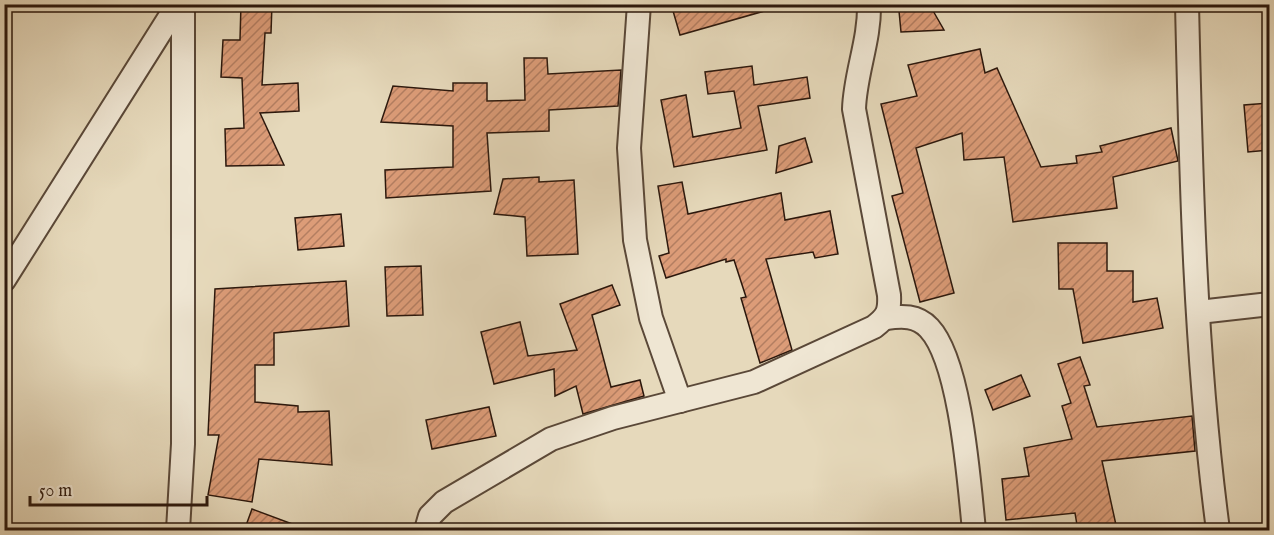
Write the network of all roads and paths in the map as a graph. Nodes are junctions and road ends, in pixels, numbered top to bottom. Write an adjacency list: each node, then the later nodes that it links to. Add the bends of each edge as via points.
1 (178, 4): 6 (street)
2 (183, 4): 11 (street, via 183,444)
3 (639, 4): 10 (street, via 628,148 635,240 651,318)
4 (869, 4): 9 (street, via 854,109 889,295)
5 (1187, 4): 8 (street, via 1191,193)
6 (4, 280)
7 (1269, 304): 8 (street)
8 (1199, 312): 14 (street, via 1208,460)
9 (886, 318): 10 (street, via 754,382); 13 (street, via 919,320 930,329 947,362 958,398)
10 (680, 401): 12 (street, via 551,439 444,502 430,516)
11 (178, 531)
12 (426, 531)
13 (974, 531)
14 (1218, 531)

